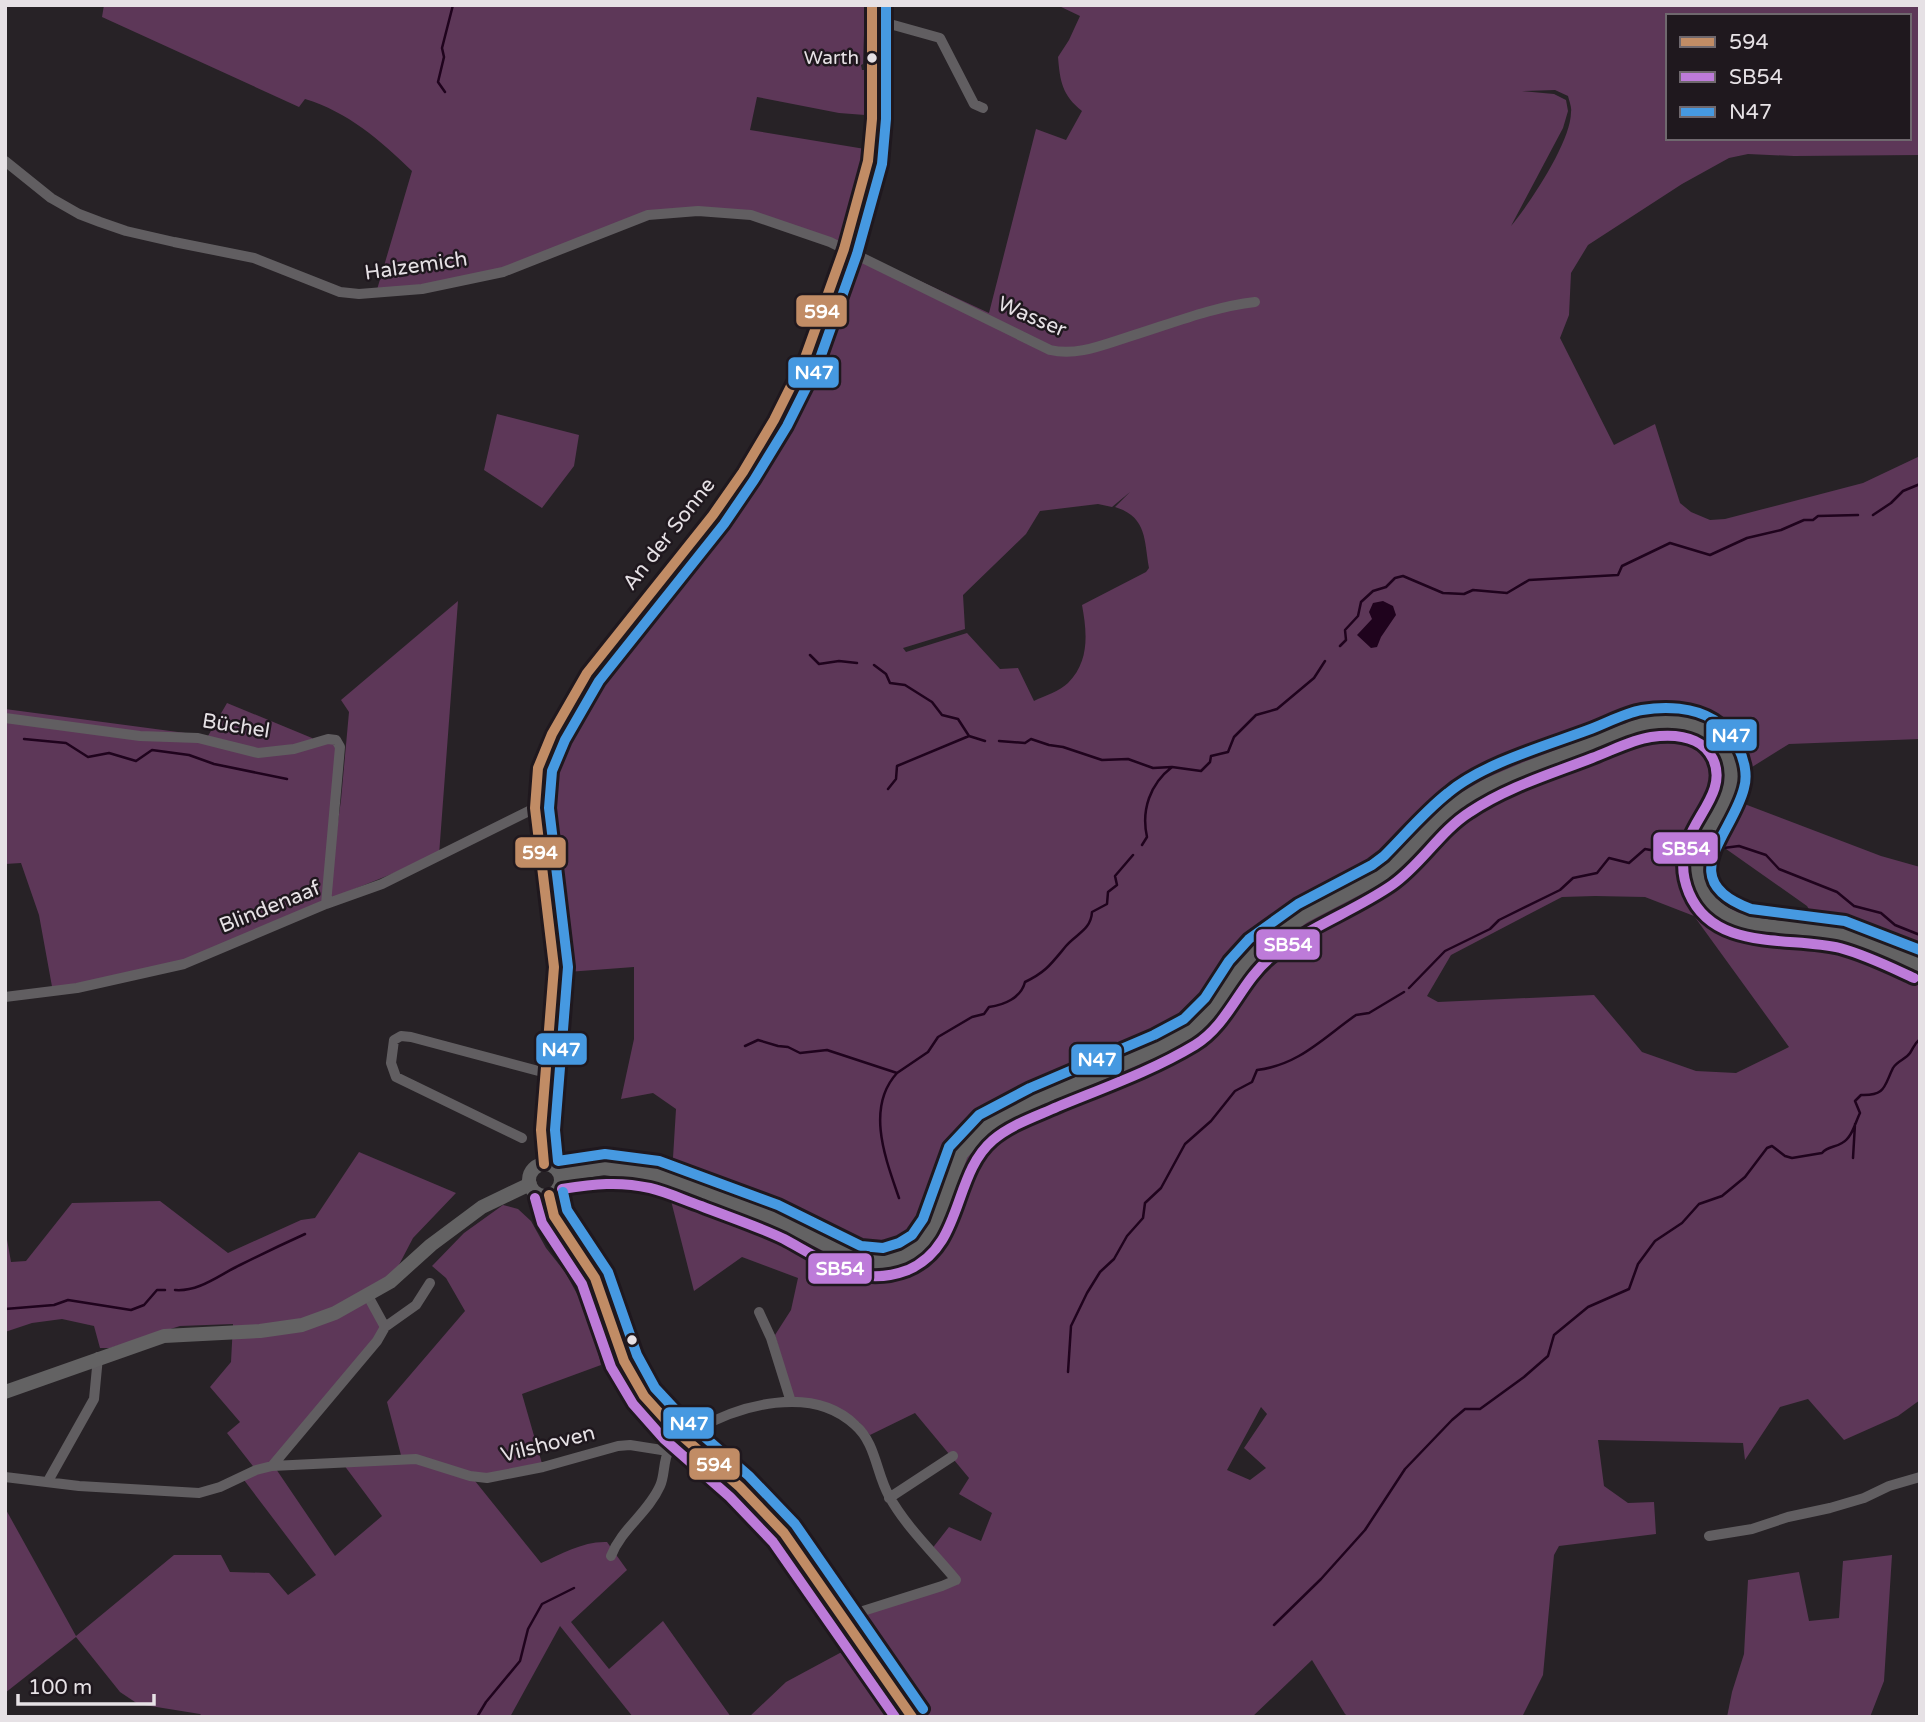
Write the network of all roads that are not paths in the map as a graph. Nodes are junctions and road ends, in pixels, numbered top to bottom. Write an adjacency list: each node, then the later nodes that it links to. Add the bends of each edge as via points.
1 (872, 12): 2 (street, via 940,37 974,104); 4 (main road, An der Sonne, via 872,119 867,161)
2 (983, 108)
3 (5, 161): 4 (street, Halzemich, via 51,198 100,222 254,258 340,292 359,294 422,289 503,272 633,219 680,211 751,215)
4 (844, 249): 5 (street, Wasser, via 1062,353 1091,349); 7 (main road, An der Sonne, via 805,358 758,449 713,515 609,642 571,698 538,768)
5 (1255, 302)
6 (5, 718): 8 (street, Büchel, via 140,736 198,738 258,753 336,740 340,747)
7 (535, 808): 8 (street, Blindenaaf, via 404,874); 11 (main road, An der Sonne, via 554,967)
8 (326, 904): 10 (street, Blindenaaf, via 173,967 78,988)
9 (1920, 965): 14 (main road, via 1842,934 1745,923 1717,908 1700,883 1698,854 1730,788 1731,767 1723,746 1711,733 1664,720 1534,766 1457,803 1393,867 1304,916 1258,949 1216,1007 1192,1030 987,1126 961,1154 936,1226 922,1245 905,1256 885,1262 857,1259 773,1218 656,1175 604,1168)
10 (5, 997)
11 (546, 1073): 12 (street, via 411,1037 394,1040 391,1063 396,1077); 13 (main road, An der Sonne, via 541,1129)
12 (522, 1138)
13 (544, 1164): 14 (main road); 15 (main road, via 534,1168)
14 (561, 1175): 16 (main road, via 559,1188)
15 (530, 1184): 16 (main road, via 540,1195); 18 (main road, via 458,1223)
16 (550, 1195): 24 (main road, via 554,1216 595,1278 624,1361 644,1396)
17 (430, 1283): 20 (street, via 416,1305)
18 (368, 1296): 20 (street); 21 (main road, via 302,1325 164,1336)
19 (759, 1312): 23 (street)
20 (385, 1327): 27 (street)
21 (98, 1357): 22 (main road); 30 (street, via 94,1399)
22 (5, 1392)
23 (791, 1402): 24 (street, via 739,1410); 31 (street, via 822,1407 854,1423 868,1442)
24 (683, 1437): 25 (street); 34 (main road, via 777,1525)
25 (668, 1451): 27 (street, Vilshoven, via 618,1446 487,1478 416,1459); 33 (street, via 660,1486 617,1540)
26 (953, 1457): 31 (street)
27 (272, 1466): 30 (street, Vilshoven, via 199,1493)
28 (5, 1477): 30 (street, Vilshoven)
29 (1920, 1477): 32 (street, via 1830,1508)
30 (48, 1481)
31 (889, 1498): 34 (street, via 956,1580)
32 (1709, 1536)
33 (611, 1556)
34 (844, 1617): 35 (main road)
35 (912, 1717)

